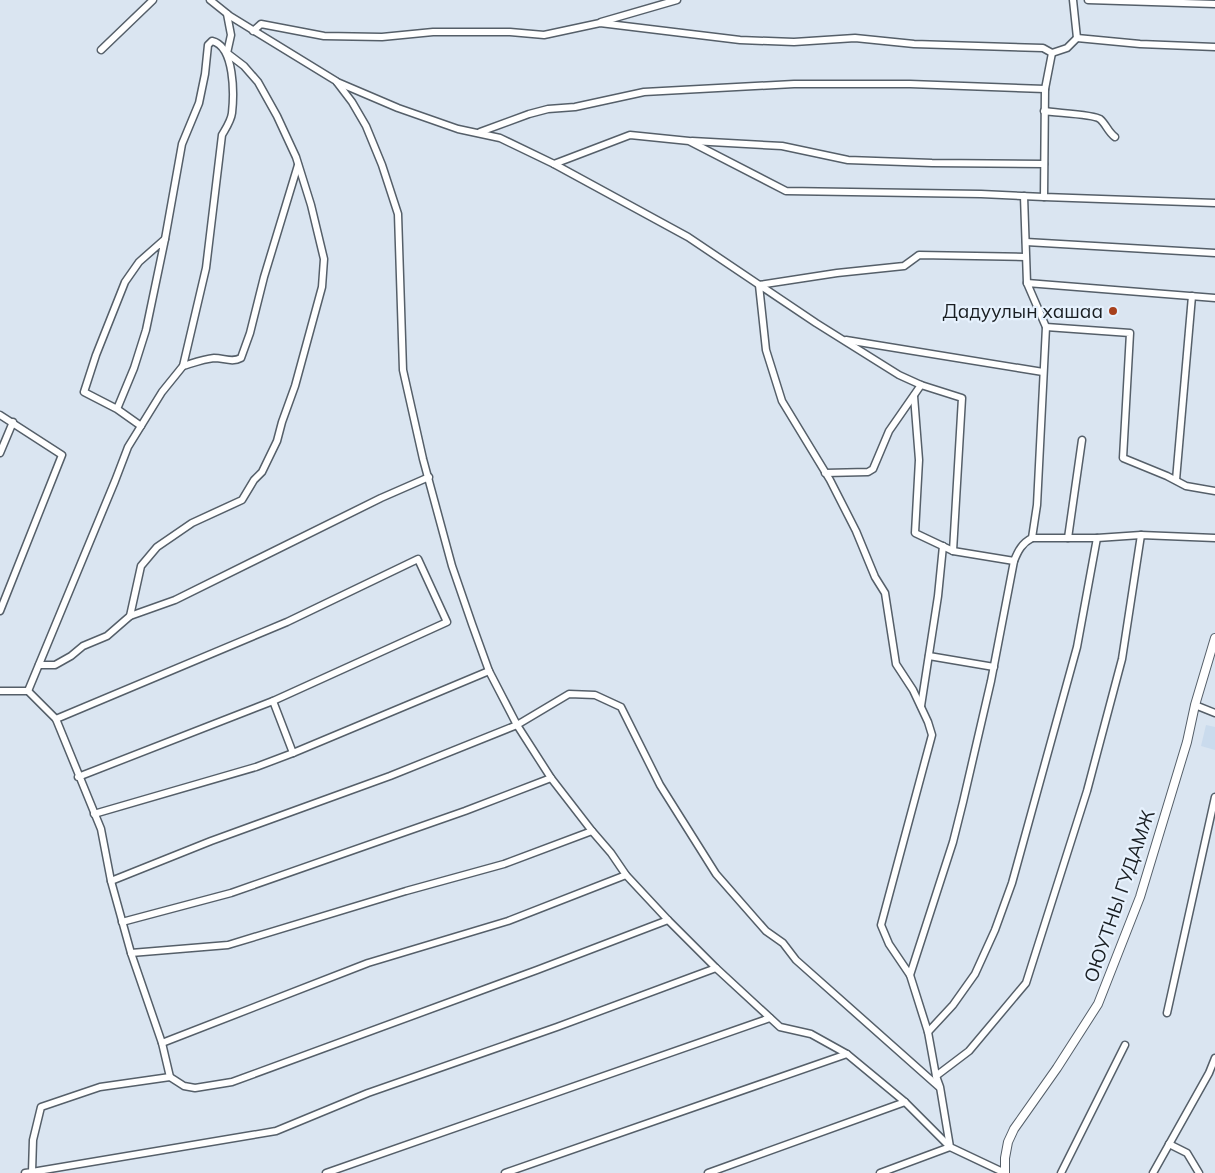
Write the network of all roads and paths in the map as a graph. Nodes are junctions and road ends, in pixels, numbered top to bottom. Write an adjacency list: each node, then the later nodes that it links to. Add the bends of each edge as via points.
1 (153, 0): 13 (street)
2 (210, 0): 8 (street)
3 (677, 0): 9 (street)
4 (1073, 0): 11 (street)
5 (1088, 0): 6 (street)
6 (1205, 2): 7 (street)
7 (1215, 4)
8 (227, 14): 10 (street); 15 (street, via 231,35)
9 (600, 22): 10 (street, via 544,36 510,32 433,32 382,37 324,36 261,24); 14 (street, via 740,40 794,42 855,38 914,44 1043,48)
10 (253, 31): 16 (street)
11 (1077, 38): 12 (street); 14 (street, via 1067,48)
12 (1215, 47)
13 (101, 50)
14 (1052, 53): 17 (street)
15 (227, 54): 24 (street, via 258,82); 28 (street, via 217,42 212,41 208,45 199,103 182,144); 38 (street, via 233,78 232,115 222,135 206,268)
16 (336, 81): 19 (street, via 398,108); 49 (street, via 366,126 398,214 404,370)
17 (1045, 89): 18 (street); 19 (street, via 794,84 644,92 575,107 548,109)
18 (1044, 112): 20 (street, via 1098,117); 23 (street)
19 (478, 133): 22 (street, via 500,138)
20 (1115, 137)
21 (689, 141): 22 (street, via 630,135); 23 (street, via 782,146 848,160); 25 (street, via 786,191)
22 (554, 164): 33 (street, via 688,237)
23 (1044, 164): 26 (street)
24 (298, 165): 38 (street, via 241,358 236,361 200,360); 61 (street, via 324,259 322,287 277,441 262,472 242,500 192,523 157,547 141,566)
25 (1024, 196): 26 (street); 29 (street)
26 (1044, 197): 27 (street)
27 (1215, 203)
28 (165, 239): 42 (street, via 146,330); 42 (street, via 139,262 125,282 84,392)
29 (1026, 242): 30 (street); 31 (street)
30 (1215, 253)
31 (1025, 257): 32 (street); 33 (street, via 919,255 904,266)
32 (1027, 283): 34 (street); 36 (street)
33 (759, 285): 37 (street); 48 (street, via 766,350 782,401)
34 (1192, 296): 35 (street); 50 (street)
35 (1215, 298)
36 (1046, 327): 39 (street); 50 (street, via 1130,333 1123,458)
37 (844, 340): 39 (street); 40 (street)
38 (183, 366): 45 (street)
39 (1043, 372): 53 (street, via 1038,505)
40 (921, 385): 41 (street); 58 (street, via 962,398)
41 (914, 396): 48 (street, via 889,431 873,468 868,472); 57 (street, via 919,460 915,533)
42 (116, 410): 45 (street)
43 (0, 415): 44 (street)
44 (13, 422): 47 (street); 60 (street, via 62,455)
45 (141, 426): 64 (street, via 128,447)
46 (1082, 440): 54 (street)
47 (0, 453)
48 (826, 473): 71 (street, via 856,530 875,577 886,593 896,664)
49 (428, 477): 61 (street, via 175,600); 66 (street, via 452,566)
50 (1176, 480): 51 (street, via 1186,486)
51 (1215, 491)
52 (1141, 535): 55 (street); 56 (street); 95 (street, via 1122,659 1087,791 1026,983 970,1051)
53 (1032, 538): 54 (street); 59 (street, via 1018,550)
54 (1068, 538): 55 (street)
55 (1096, 538): 90 (street, via 1077,647 1012,884 975,974 953,1006)
56 (1215, 538)
57 (943, 546): 58 (street); 63 (street)
58 (953, 551): 59 (street)
59 (1014, 561): 65 (street)
60 (0, 611)
61 (130, 616): 64 (street, via 107,636 83,646 55,665)
62 (1215, 638): 70 (street, ОЮУТНЫ ГУДАМЖ)
63 (929, 656): 65 (street); 71 (street)
64 (39, 665): 68 (street)
65 (994, 667): 87 (street, via 953,842)
66 (489, 671): 74 (street); 75 (street)
67 (0, 691): 68 (street)
68 (28, 691): 73 (street)
69 (273, 701): 73 (street, via 447,622 418,559 287,622); 75 (street); 76 (street)
70 (1194, 705): 72 (street); 107 (street, ОЮУТНЫ ГУДАМЖ, via 1187,742 1140,897 1098,1004 1014,1128 1006,1150)
71 (920, 706): 87 (street, via 932,735 881,925 889,944)
72 (1215, 713)
73 (56, 719): 76 (street)
74 (517, 725): 77 (street); 82 (street); 97 (street, via 569,694 595,695 620,707 660,785 716,874 796,960)
75 (293, 753): 79 (street, via 256,767)
76 (78, 777): 79 (street)
77 (551, 778): 80 (street); 84 (street, via 231,892)
78 (1215, 798): 88 (street)
79 (94, 814): 82 (street, via 101,829)
80 (592, 831): 81 (street); 85 (street, via 504,864 228,945)
81 (626, 875): 83 (street); 91 (street, via 508,921 368,963)
82 (111, 881): 84 (street)
83 (668, 920): 86 (street); 96 (street, via 232,1082 195,1088 184,1086)
84 (122, 922): 85 (street)
85 (131, 953): 91 (street)
86 (716, 968): 89 (street); 101 (street, via 368,1093 276,1131)
87 (910, 975): 90 (street)
88 (1167, 1013)
89 (770, 1018): 93 (street, via 780,1027 811,1034); 103 (street)
90 (928, 1032): 95 (street)
91 (162, 1043): 96 (street)
92 (1124, 1045): 108 (street)
93 (847, 1054): 98 (street); 104 (street)
94 (1215, 1058): 99 (street, via 1210,1073)
95 (936, 1076): 97 (street)
96 (170, 1077): 101 (street, via 100,1088 41,1107 33,1140)
97 (940, 1087): 100 (street)
98 (905, 1102): 100 (street); 105 (street)
99 (1169, 1144): 109 (street); 110 (street, via 1187,1153)
100 (950, 1147): 106 (street); 107 (street)
101 (32, 1172): 102 (street)
102 (25, 1173)
103 (326, 1173)
104 (505, 1173)
105 (708, 1173)
106 (880, 1173)
107 (1005, 1173)
108 (1061, 1173)
109 (1153, 1173)
110 (1199, 1173)

